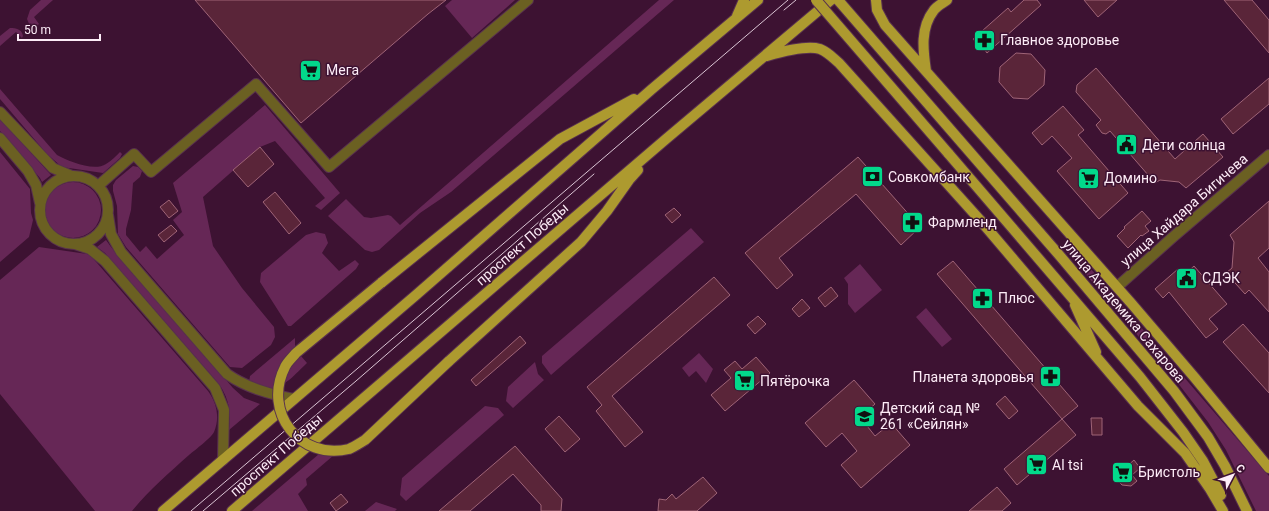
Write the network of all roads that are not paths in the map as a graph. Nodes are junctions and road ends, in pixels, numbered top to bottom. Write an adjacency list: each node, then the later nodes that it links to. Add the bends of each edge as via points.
1 (528, 0): 18 (street, via 329,167 256,84 151,172 134,154)
2 (744, 0): 9 (main road)
3 (758, 0): 9 (main road)
4 (816, 0): 23 (main road, bridge)
5 (831, 0): 10 (main road, проспект Победы)
6 (838, 0): 32 (main road, улица Академика Сахарова, via 1174,391 1208,437)
7 (876, 0): 11 (main road, via 877,10 885,25)
8 (947, 0): 11 (main road, via 935,10 925,27 923,48)
9 (735, 20): 12 (main road)
10 (765, 56): 15 (main road, проспект Победы); 24 (main road, via 797,49 820,49 839,62 980,220)
11 (926, 71): 22 (main road)
12 (652, 89): 15 (main road, bridge, via 560,139 296,353 285,367 277,400 288,427 297,438 314,448 350,449 365,440 581,242 629,180); 25 (main road)
13 (0, 112): 17 (street, via 53,168)
14 (0, 138): 19 (street, via 28,171 36,185)
15 (666, 139): 29 (main road, проспект Победы)
16 (1269, 155): 22 (street, улица Хайдара Бигичева)
17 (72, 176): 18 (street, via 90,180); 19 (street, via 60,178 50,185)
18 (98, 186): 20 (street, via 108,204)
19 (40, 205): 21 (street, via 41,219 48,233 64,243)
20 (108, 215): 21 (street, via 97,235 87,242); 25 (street, via 111,234 121,252 227,374 263,392)
21 (76, 244): 26 (street, via 90,249 105,261 215,388 224,410)
22 (1117, 287): 27 (main road)
23 (1070, 294): 24 (main road); 31 (main road, via 1183,432 1203,461)
24 (1100, 362): 30 (main road, via 1138,406 1185,453)
25 (294, 399): 26 (main road)
26 (223, 460): 28 (main road)
27 (1269, 468)
28 (163, 511)
29 (232, 511)
30 (1223, 511)
31 (1227, 511)
32 (1247, 511)

